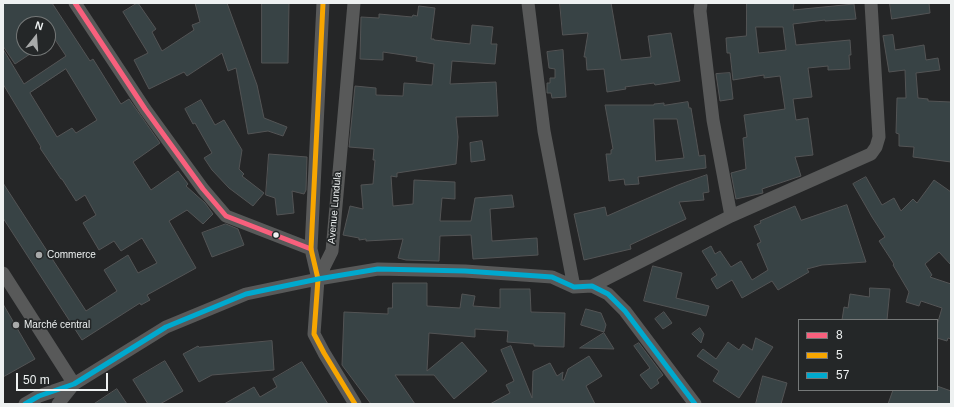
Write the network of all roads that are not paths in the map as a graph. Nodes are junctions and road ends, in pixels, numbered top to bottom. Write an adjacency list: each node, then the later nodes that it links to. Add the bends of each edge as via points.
1 (75, 3): 8 (street, via 145,109 203,189 226,216)
2 (323, 3): 8 (street, Avenue Lundula)
3 (354, 3): 10 (street, Avenue Lundula, via 332,251)
4 (528, 3): 12 (street, via 544,131)
5 (701, 3): 7 (street, via 713,120)
6 (871, 3): 7 (street, via 878,137 876,147 871,154)
7 (731, 216): 11 (street)
8 (311, 249): 10 (street, Avenue Lundula)
9 (3, 273): 13 (street)
10 (318, 279): 12 (street, via 378,269 465,271 552,277); 13 (street, via 246,294 205,310 166,327); 16 (street, via 314,334)
11 (592, 286): 12 (street); 17 (street, via 608,294 625,311)
12 (574, 287)
13 (74, 384): 14 (street, via 39,396); 15 (street)
14 (25, 404)
15 (58, 404)
16 (355, 404)
17 (695, 404)

